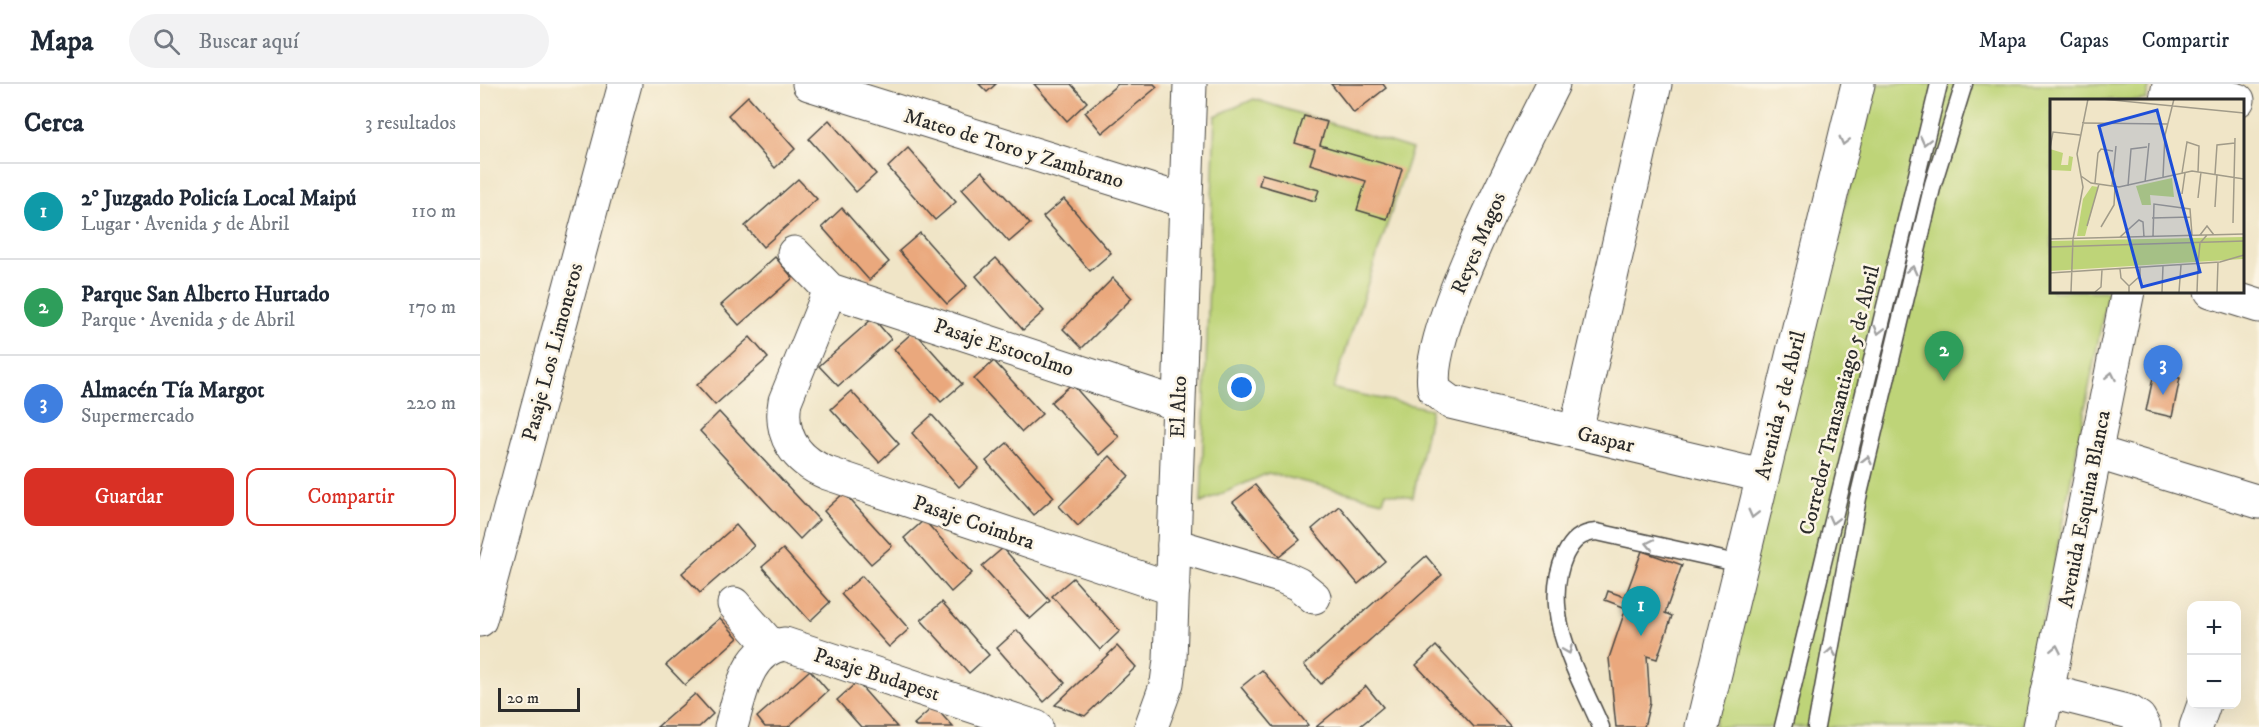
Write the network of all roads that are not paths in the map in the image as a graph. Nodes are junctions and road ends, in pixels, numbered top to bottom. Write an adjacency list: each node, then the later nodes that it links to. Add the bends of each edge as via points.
1 (625, 84): 32 (street, Pasaje Los Limoneros)
2 (809, 84): 15 (street, Mateo de Toro y Zambrano)
3 (1190, 84): 15 (street, El Alto)
4 (1553, 84): 21 (street, Reyes Magos, via 1478,236 1445,324 1432,382 1435,391)
5 (1655, 84): 23 (street)
6 (1858, 84): 25 (street, Avenida 5 de Abril, one-way to 25)
7 (1939, 84): 41 (lane, Corredor Transantiago 5 de Abril, one-way to 41)
8 (1964, 84): 42 (lane, Corredor Transantiago 5 de Abril, one-way to 8, via 1858,498 1933,184)
9 (2169, 84): 11 (street)
10 (2176, 84): 12 (street)
11 (2166, 99)
12 (2234, 99)
13 (2244, 103): 14 (street)
14 (2259, 107)
15 (1185, 201): 22 (street, El Alto)
16 (794, 253): 17 (street, Pasaje Estocolmo)
17 (830, 290): 22 (street, Pasaje Estocolmo); 29 (street, Pasaje Coimbra, via 785,401 787,437 802,459 813,467)
18 (2128, 292): 24 (street, Avenida Esquina Blanca, one-way to 18)
19 (2214, 292): 20 (street)
20 (2259, 306)
21 (1450, 402): 23 (street, Gaspar)
22 (1178, 404): 27 (street, El Alto)
23 (1575, 431): 25 (street, Gaspar)
24 (2095, 453): 26 (street); 34 (street, Avenida Esquina Blanca, one-way to 24)
25 (1762, 476): 28 (street, Avenida 5 de Abril, one-way to 28)
26 (2259, 502)
27 (1174, 545): 29 (street, El Alto); 30 (street, via 1283,578)
28 (1741, 564): 39 (lane, one-way to 39, via 1597,532 1575,539 1558,576 1557,610 1566,645); 40 (street, Avenida 5 de Abril)
29 (1173, 589): 36 (street, El Alto, via 1167,682)
30 (1314, 597)
31 (734, 604): 33 (street)
32 (480, 620)
33 (772, 647): 37 (street, via 748,671); 38 (street, Pasaje Budapest, via 789,645)
34 (2047, 691): 43 (street, Avenida Esquina Blanca); 44 (street, via 2130,712)
35 (2203, 709): 45 (street)
36 (1156, 726)
37 (731, 727)
38 (1036, 727)
39 (1601, 727)
40 (1702, 727)
41 (1783, 727)
42 (1816, 727)
43 (2040, 727)
44 (2145, 727)
45 (2196, 727)

